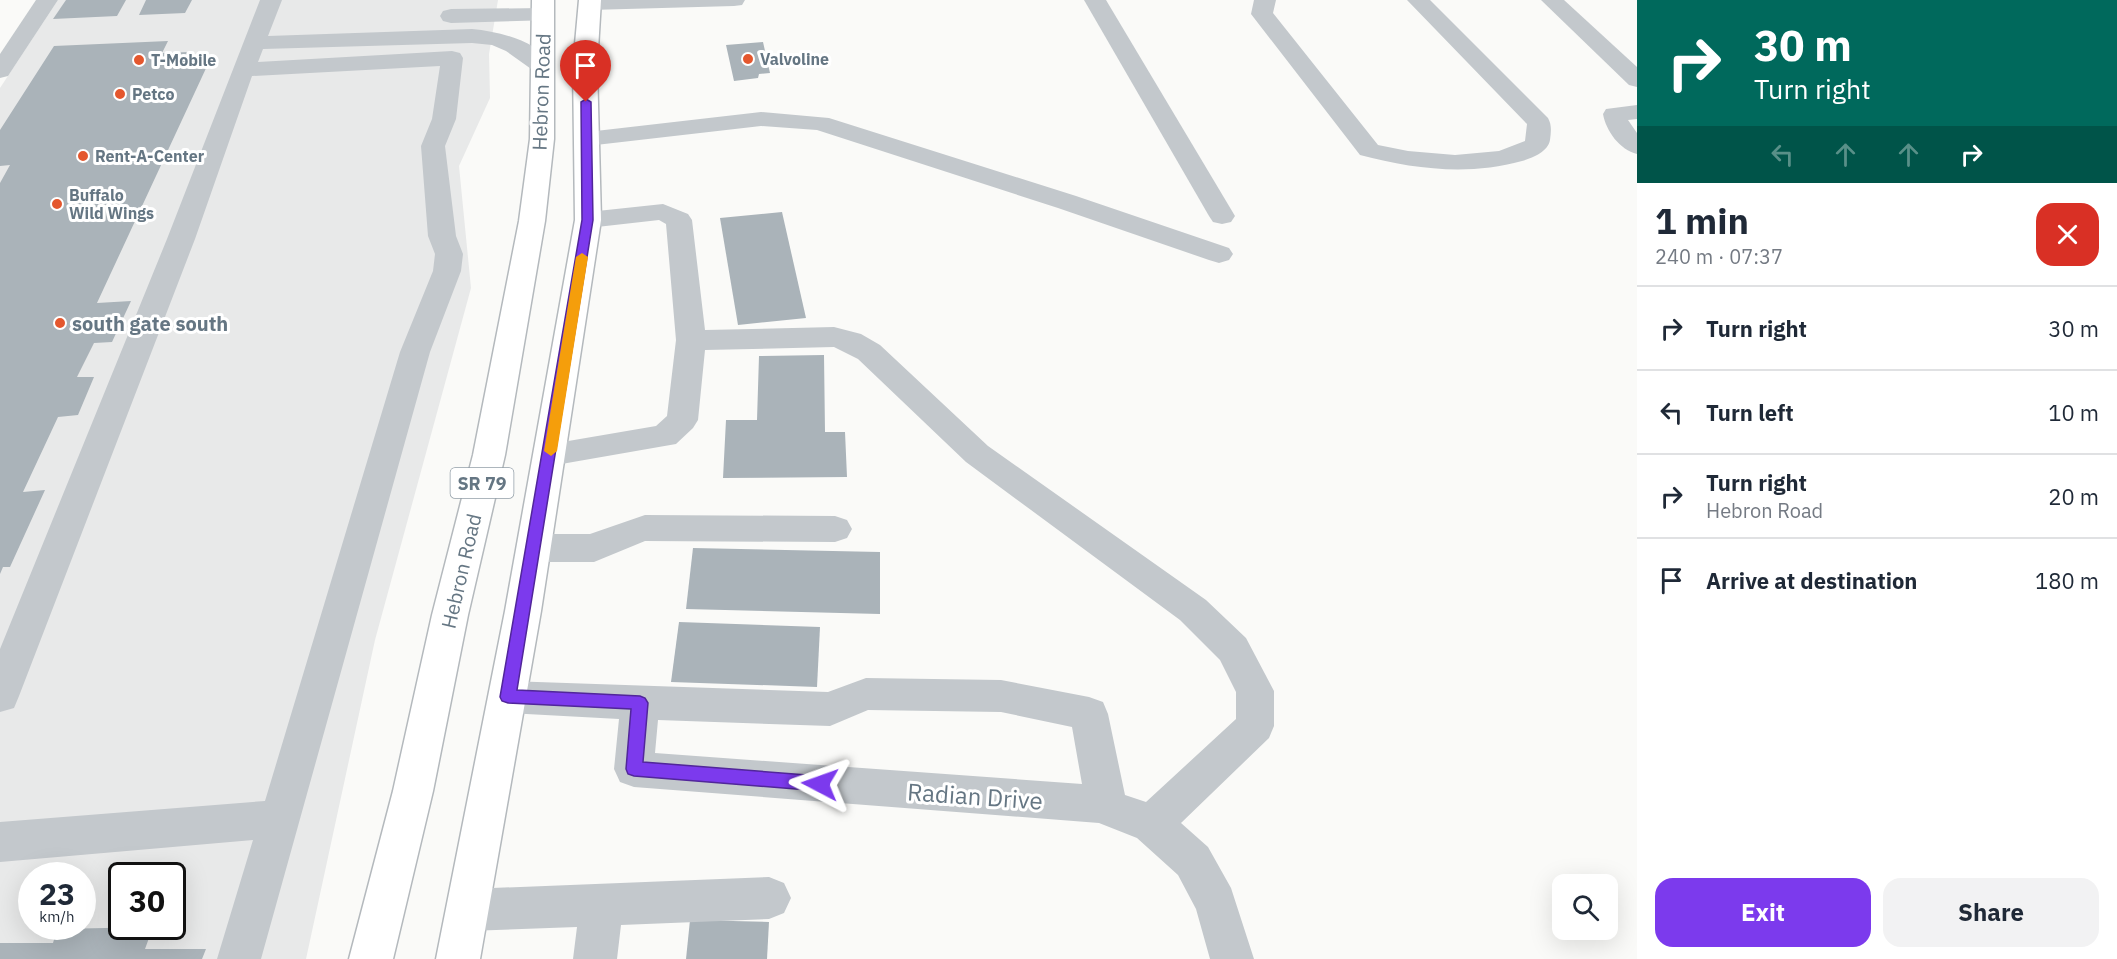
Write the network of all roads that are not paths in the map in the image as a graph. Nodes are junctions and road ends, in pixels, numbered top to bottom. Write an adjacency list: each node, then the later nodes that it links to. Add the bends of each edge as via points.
1 (46, 0): 11 (street)
2 (734, 0): 7 (street)
3 (1095, 0): 17 (street)
4 (1265, 0): 5 (street, via 1262,14 1369,150 1432,163 1501,159 1527,152 1537,144 1539,123)
5 (1418, 0)
6 (1552, 0): 12 (street)
7 (588, 1): 14 (highway, SR 79)
8 (543, 8): 9 (street); 10 (highway, Hebron Road / SR 79); 16 (highway, via 570,41 573,65 567,168)
9 (257, 34): 10 (street, via 487,36 523,49); 24 (street, via 214,154); 28 (street, via 452,58 444,119 433,146 442,236 449,254 447,271 415,352)
10 (542, 66): 35 (highway, Hebron Road / SR 79, via 542,139 532,221 489,455)
11 (0, 71)
12 (1637, 80)
13 (1637, 112): 15 (street, via 1614,114 1617,126)
14 (586, 139): 16 (highway, SR 79); 19 (street, via 760,118 820,123)
15 (1637, 147)
16 (587, 188): 18 (highway, SR 79)
17 (1222, 216)
18 (588, 220): 20 (street, via 663,212 679,220); 21 (highway, SR 79)
19 (1219, 254)
20 (692, 340): 21 (street, via 682,420 665,436); 29 (street, via 834,337 851,341 869,352 977,454 1193,610 1233,649 1255,691 1255,726)
21 (550, 454): 23 (highway, SR 79)
22 (834, 529): 23 (street, via 645,528 594,548)
23 (534, 548): 25 (highway, SR 79)
24 (0, 696)
25 (508, 697): 26 (street); 33 (highway, SR 79)
26 (640, 703): 27 (street, Radian Drive, via 634,769); 27 (street, via 830,708 866,694 1001,696 1050,705 1089,714)
27 (1107, 807): 29 (street, Radian Drive)
28 (280, 819): 30 (street); 34 (street)
29 (1152, 825): 38 (street, Radian Drive, via 1193,861 1216,903)
30 (0, 842)
31 (769, 898): 32 (street)
32 (602, 905): 33 (street); 37 (street)
33 (468, 910): 36 (highway, SR 79)
34 (239, 959)
35 (371, 959)
36 (458, 959)
37 (595, 959)
38 (1232, 959)

